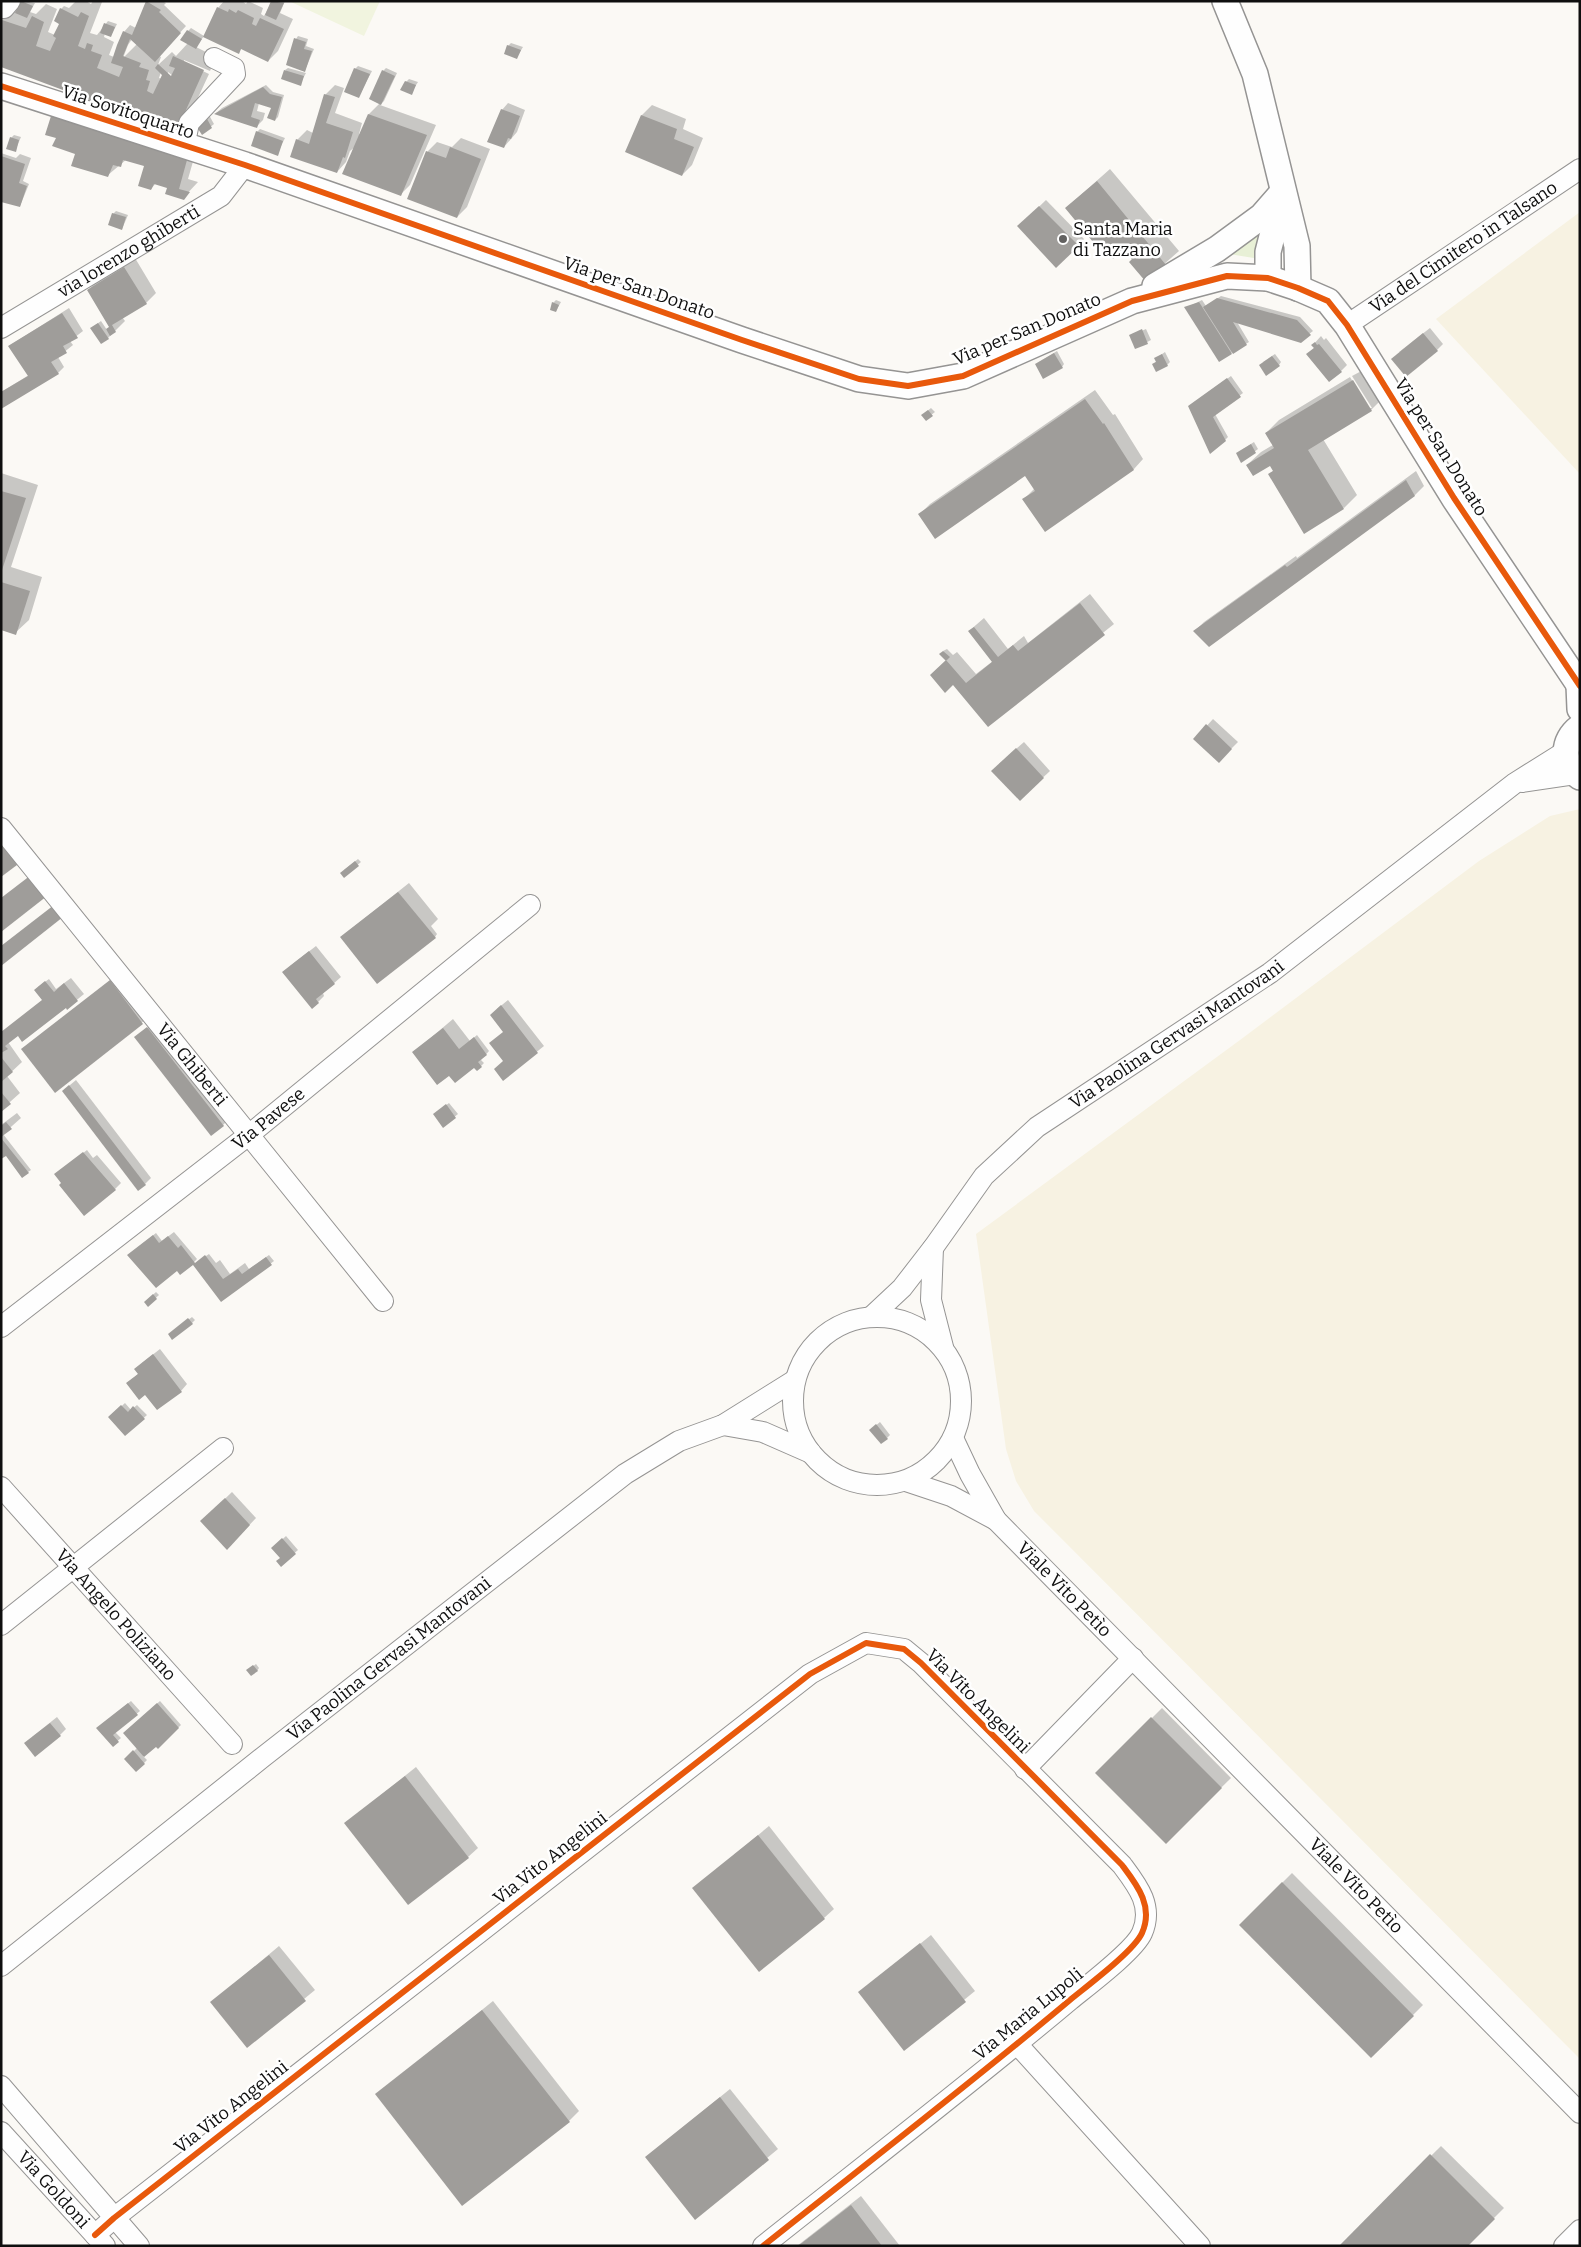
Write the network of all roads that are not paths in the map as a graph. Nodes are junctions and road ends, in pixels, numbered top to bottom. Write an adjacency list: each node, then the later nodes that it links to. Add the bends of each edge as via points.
1 (10, 1): 3 (street)
2 (1225, 1): 9 (street, via 1255,74)
3 (1, 8)
4 (214, 58): 6 (street, via 234,68 236,74 189,123)
5 (1, 86): 6 (street, Via Sovitoquarto)
6 (184, 146): 7 (street, Via Sovitoquarto)
7 (245, 165): 12 (street, Via per San Donato, via 859,379 908,386 963,376); 14 (street, via lorenzo ghiberti, via 220,196)
8 (1580, 169): 13 (street, Via del Cimitero in Talsano)
9 (1283, 192): 10 (street, via 1268,252); 11 (street, via 1297,246); 12 (street, via 1262,216 1217,249)
10 (1268, 278): 11 (street, Via per San Donato); 12 (street, Via per San Donato, via 1227,276)
11 (1298, 288): 13 (street, Via per San Donato, via 1328,301)
12 (1132, 301)
13 (1347, 325): 15 (street, Via per San Donato)
14 (1, 328)
15 (1579, 694)
16 (1580, 726): 17 (street, via 1567,741)
17 (1566, 751): 18 (street, via 1567,760); 19 (street, Via Paolina Gervasi Mantovani)
18 (1578, 775): 19 (street, Via Paolina Gervasi Mantovani)
19 (1515, 783): 23 (street, Via Paolina Gervasi Mantovani, via 1270,973 1038,1127 984,1176)
20 (1, 828): 22 (street, Via Ghiberti)
21 (530, 905): 22 (street, Via Pavese)
22 (250, 1134): 24 (street, Via Ghiberti); 26 (street, Via Pavese)
23 (933, 1248): 25 (street, Via Paolina Gervasi Mantovani, via 902,1288); 27 (street, via 931,1300)
24 (383, 1301)
25 (871, 1317): 27 (street, via 897,1319 925,1331); 28 (street, via 846,1322 823,1336 806,1356)
26 (1, 1327)
27 (942, 1347): 30 (street, via 955,1368 961,1391 961,1416)
28 (795, 1380): 29 (street, Via Paolina Gervasi Mantovani); 32 (street, via 794,1418)
29 (723, 1425): 32 (street, via 763,1432); 41 (street, Via Paolina Gervasi Mantovani, via 679,1441 625,1474)
30 (953, 1438): 33 (street, via 941,1457); 35 (street)
31 (223, 1448): 36 (street)
32 (811, 1453): 33 (street, via 844,1479 885,1485)
33 (906, 1481): 35 (street, via 951,1496)
34 (1, 1488): 36 (street, Via Angelo Poliziano)
35 (996, 1520): 38 (street, Viale Vito Petìo)
36 (75, 1568): 37 (street); 39 (street, Via Angelo Poliziano)
37 (1, 1625)
38 (1133, 1658): 40 (street); 44 (street, Viale Vito Petìo)
39 (232, 1744)
40 (1025, 1769): 42 (street, Via Maria Lupoli, via 1122,1865 1138,1886 1146,1906 1142,1933 1124,1954); 46 (street, Via Vito Angelini, via 904,1649 866,1643 810,1674)
41 (1, 1966)
42 (1017, 2044): 50 (street, Via Maria Lupoli); 51 (street)
43 (1, 2086): 46 (street)
44 (1580, 2113)
45 (1, 2132): 48 (street, Via Goldoni)
46 (114, 2218): 48 (street, Via Vito Angelini); 49 (street)
47 (1580, 2230): 52 (street)
48 (100, 2241)
49 (139, 2246)
50 (763, 2246)
51 (1200, 2246)
52 (1564, 2246)

